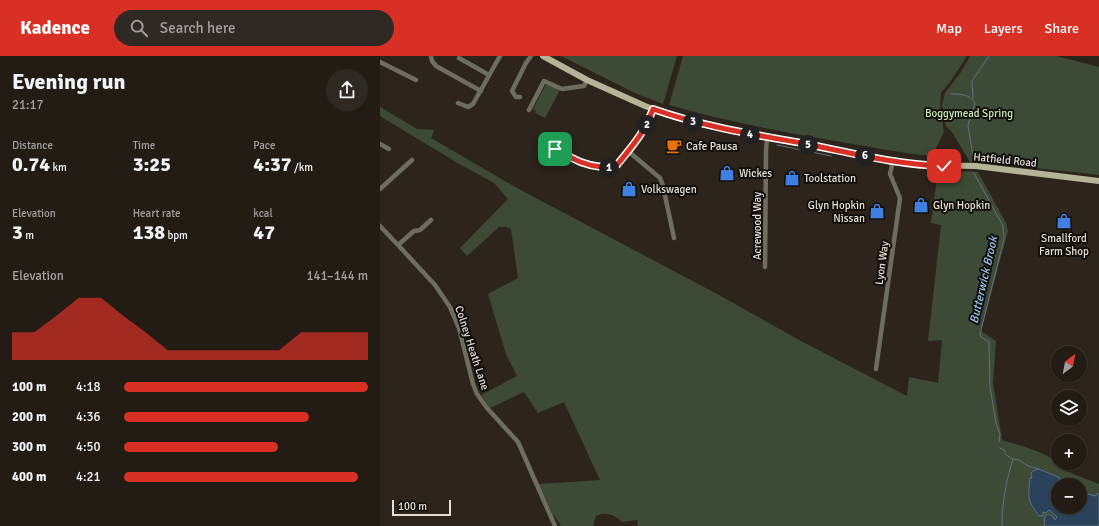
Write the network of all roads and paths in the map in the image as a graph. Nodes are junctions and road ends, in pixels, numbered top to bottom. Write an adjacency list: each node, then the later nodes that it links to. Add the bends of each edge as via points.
1 (431, 56): 10 (street, via 436,66)
2 (500, 56): 7 (street)
3 (531, 56): 11 (street, via 512,91 516,97)
4 (543, 56): 9 (main road, Hatfield Road)
5 (458, 58): 7 (street)
6 (380, 62): 8 (street)
7 (490, 75): 10 (street)
8 (416, 80)
9 (584, 85): 13 (main road, Hatfield Road); 14 (street, via 562,89 544,80)
10 (481, 91): 12 (street, via 471,106 464,107)
11 (520, 96)
12 (458, 103)
13 (653, 109): 15 (main road, Hatfield Road, via 705,125); 19 (street, via 645,129)
14 (529, 110)
15 (767, 138): 21 (main road, Hatfield Road); 28 (street, Acrewood Way)
16 (380, 144): 18 (street)
17 (547, 144): 19 (street, via 583,164 611,168 617,165)
18 (389, 149)
19 (628, 151): 26 (street, via 660,178)
20 (412, 160): 23 (street)
21 (893, 161): 22 (main road, Hatfield Road, via 926,166 976,166); 29 (street, Lyon Way, via 890,174 900,198)
22 (1099, 181)
23 (380, 189)
24 (431, 220): 27 (street)
25 (380, 226): 27 (street, Colney Heath Lane)
26 (674, 238)
27 (398, 245): 30 (street, Colney Heath Lane, via 439,290 450,307 459,328 475,389 487,408 518,442)
28 (765, 267)
29 (876, 369)
30 (555, 526)

